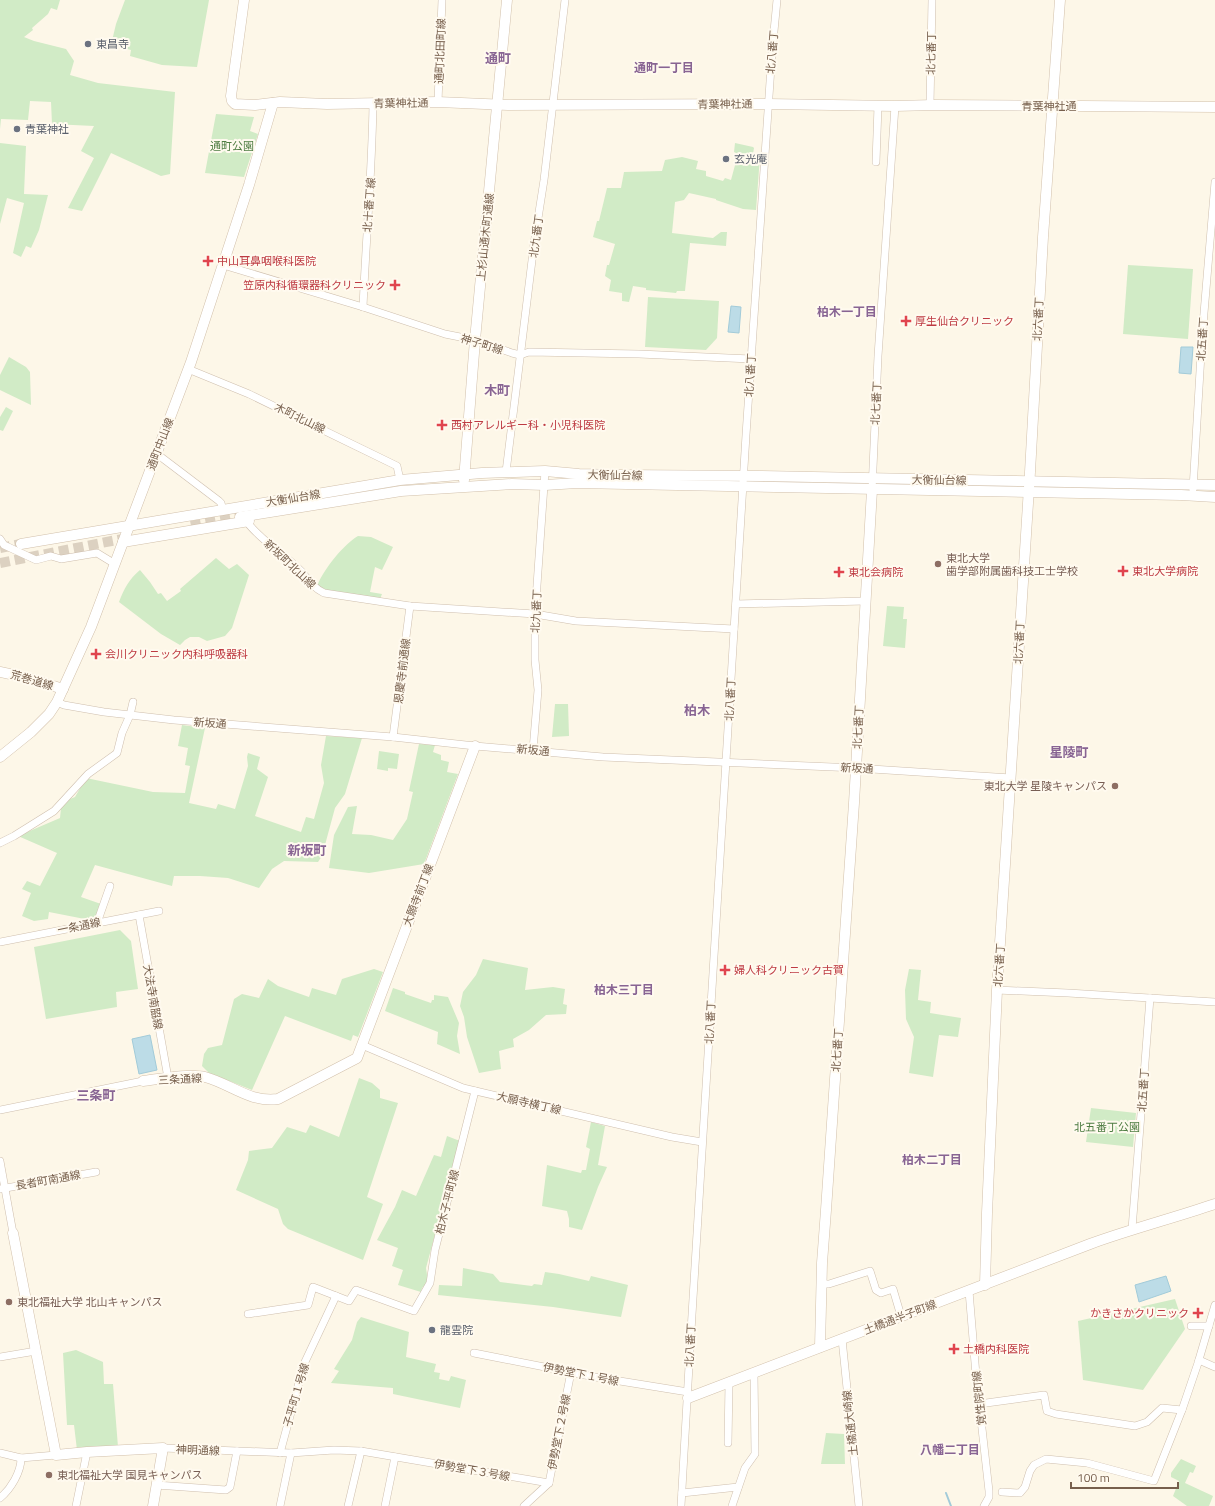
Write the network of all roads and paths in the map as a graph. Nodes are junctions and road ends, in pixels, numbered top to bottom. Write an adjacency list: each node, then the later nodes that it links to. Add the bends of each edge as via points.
1 (244, 0): 9 (street, 青葉神社通, via 232,101 235,104 255,105)
2 (442, 0): 8 (street, 通町北田町線)
3 (508, 0): 13 (street, 上杉山通木町通線)
4 (565, 0): 11 (street, 北九番丁)
5 (777, 0): 12 (street, 北八番丁)
6 (932, 0): 14 (street, 北七番丁)
7 (1060, 0): 17 (street, 北六番丁)
8 (438, 102): 10 (street, 青葉神社通); 13 (street, 青葉神社通)
9 (273, 103): 10 (street, 青葉神社通); 21 (street, 通町中山線)
10 (374, 104): 22 (street, 北十番丁線)
11 (553, 104): 12 (street, 青葉神社通); 13 (street, 青葉神社通); 24 (street, 北九番丁)
12 (768, 104): 15 (street, 青葉神社通); 25 (street, 北八番丁)
13 (498, 105): 23 (street, 上杉山通木町通線)
14 (930, 105): 16 (street, 青葉神社通); 17 (street, 青葉神社通)
15 (878, 106): 16 (street, 青葉神社通); 19 (street)
16 (895, 106): 32 (street, 北七番丁)
17 (1053, 106): 18 (street, 青葉神社通); 34 (street, 北六番丁)
18 (1215, 107)
19 (876, 162)
20 (1215, 182): 35 (street, 北五番丁)
21 (223, 265): 22 (street, 神子町線); 26 (street, 通町中山線)
22 (363, 307): 23 (street, 神子町線, via 445,334)
23 (475, 340): 24 (street, 神子町線); 30 (street, 上杉山通木町通線)
24 (520, 355): 25 (street, 神子町線, via 528,352 587,353); 29 (street, 北九番丁)
25 (751, 359): 31 (street, 北八番丁)
26 (188, 368): 27 (street, 通町中山線); 33 (street, 木町北山線, via 301,418 397,466)
27 (157, 454): 44 (street, via 219,501); 46 (street, 通町中山線)
28 (545, 471): 29 (street, 大衡仙台線); 31 (street, 大衡仙台線); 36 (street, 北九番丁)
29 (506, 472): 30 (street, 大衡仙台線)
30 (464, 474): 33 (street, 大衡仙台線); 38 (street, 上杉山通木町通線)
31 (743, 476): 32 (street, 大衡仙台線); 39 (street, 北八番丁)
32 (872, 478): 34 (street, 大衡仙台線); 40 (street, 北七番丁)
33 (400, 480): 44 (street, 大衡仙台線)
34 (1029, 481): 35 (street, 大衡仙台線); 41 (street, 北六番丁)
35 (1193, 484): 37 (street, 大衡仙台線); 42 (street, 北五番丁)
36 (545, 485): 38 (street, 大衡仙台線); 39 (street, 大衡仙台線, via 578,483); 54 (street, 北九番丁)
37 (1215, 485)
38 (464, 487): 45 (street, 大衡仙台線)
39 (743, 487): 40 (street, 大衡仙台線); 52 (street, 北八番丁)
40 (872, 490): 41 (street, 大衡仙台線); 51 (street, 北七番丁)
41 (1028, 493): 42 (street, 大衡仙台線); 67 (street, 北六番丁)
42 (1193, 496): 43 (street, 大衡仙台線)
43 (1215, 497)
44 (224, 510): 46 (street, 大衡仙台線)
45 (243, 519): 48 (street, 大衡仙台線); 53 (street, 新坂町北山線, via 302,572 316,589 324,593)
46 (128, 526): 48 (street, 通町中山線); 49 (street, 大衡仙台線)
47 (0, 539): 50 (street, via 4,545 36,560 51,556 61,560 97,553)
48 (123, 542): 50 (street, 通町中山線)
49 (21, 544)
50 (114, 564): 57 (street, 通町中山線, via 91,627)
51 (865, 601): 52 (street); 66 (street, 北七番丁)
52 (736, 604): 55 (street, 北八番丁)
53 (410, 606): 54 (street, 新坂町北山線); 61 (street, 恩慶寺前通線)
54 (535, 614): 55 (street, 新坂町北山線, via 576,621); 63 (street, 北九番丁, via 538,690)
55 (734, 629): 65 (street, 北八番丁)
56 (0, 672): 57 (street, 荒巻道線)
57 (63, 689): 58 (street, 通町中山線)
58 (57, 702): 60 (street, 新坂通); 64 (street, 通町中山線, via 31,732)
59 (133, 702): 60 (street)
60 (130, 715): 61 (street, 新坂通); 68 (street, via 117,753 88,774 54,812)
61 (394, 737): 62 (street, 新坂通)
62 (475, 746): 63 (street, 新坂通); 77 (street, 大願寺前丁線)
63 (533, 750): 65 (street, 新坂通, via 643,759)
64 (0, 758)
65 (727, 762): 66 (street, 新坂通); 82 (street, 北八番丁)
66 (856, 768): 67 (street, 新坂通); 89 (street, 北七番丁)
67 (1011, 778): 74 (street, 北六番丁)
68 (0, 843)
69 (110, 886): 72 (street)
70 (159, 911): 71 (street, 一条通線)
71 (139, 915): 72 (street, 一条通線); 78 (street, 大法寺南脇線)
72 (97, 923): 73 (street, 一条通線)
73 (0, 942)
74 (997, 990): 75 (street); 90 (street, 北六番丁)
75 (1150, 998): 76 (street); 87 (street, 北五番丁)
76 (1215, 1002)
77 (362, 1044): 78 (street, 三条通線, via 357,1058 278,1099 258,1099 205,1077); 80 (street, 大願寺横丁線)
78 (168, 1078): 79 (street, 三条通線)
79 (143, 1081): 81 (street, 三条通線)
80 (475, 1091): 82 (street, 大願寺横丁線); 92 (street, 柏木子平町線, via 435,1250 430,1282 414,1311 356,1290 349,1301)
81 (0, 1110)
82 (702, 1142): 108 (street, 北八番丁)
83 (0, 1161): 85 (street)
84 (96, 1172): 85 (street, 長者町南通線)
85 (3, 1188): 88 (street)
86 (1215, 1204): 87 (street, 土橋通半子町線)
87 (1132, 1229): 90 (street, 土橋通半子町線)
88 (13, 1233): 100 (street)
89 (822, 1284): 95 (street, via 870,1271 876,1290 881,1293 893,1289); 99 (street, 北七番丁)
90 (986, 1284): 91 (street, 土橋通半子町線)
91 (969, 1291): 95 (street, 土橋通半子町線); 109 (street, 覚性院町線)
92 (336, 1296): 94 (street, via 313,1287 308,1305); 117 (street, 子平町１号線, via 304,1364)
93 (1215, 1305): 97 (street)
94 (248, 1314)
95 (901, 1316): 98 (street, 土橋通半子町線)
96 (1191, 1326): 97 (street)
97 (1209, 1326): 103 (street)
98 (842, 1340): 99 (street, 土橋通半子町線); 137 (street, 土橋通大崎線)
99 (820, 1347): 106 (street, 土橋通半子町線)
100 (36, 1350): 102 (street); 119 (street)
101 (474, 1353): 105 (street, 伊勢堂下１号線)
102 (0, 1357)
103 (1199, 1360): 104 (street); 110 (street)
104 (1215, 1367)
105 (571, 1372): 108 (street, 伊勢堂下１号線); 122 (street, 伊勢堂下２号線)
106 (754, 1373): 107 (street, 土橋通半子町線); 124 (street, via 755,1454 745,1468)
107 (729, 1383): 108 (street, 土橋通半子町線); 111 (street)
108 (688, 1395): 126 (street)
109 (979, 1404): 110 (street, via 1044,1395 1047,1411 1135,1426 1147,1422 1162,1408); 128 (street, 覚性院町線, via 989,1491)
110 (1182, 1410): 125 (street, via 1154,1481 1087,1463 1046,1459 1034,1465 1020,1493)
111 (728, 1443)
112 (163, 1448): 113 (street, 神明通線); 115 (street, 神明通線); 123 (street)
113 (237, 1451): 117 (street, 神明通線); 123 (street, via 230,1487 226,1490)
114 (361, 1451): 118 (street, 神明通線); 120 (street, 神明通線); 132 (street)
115 (86, 1452): 119 (street, 神明通線); 129 (street)
116 (0, 1453): 121 (street, 神明通線)
117 (280, 1453): 118 (street, 神明通線)
118 (291, 1453): 131 (street)
119 (56, 1455): 121 (street, 神明通線)
120 (395, 1457): 122 (street, 伊勢堂下３号線); 133 (street)
121 (21, 1458): 127 (street, via 21,1466 10,1487)
122 (549, 1482): 134 (street, 伊勢堂下２号線)
123 (156, 1485): 130 (street)
124 (738, 1488): 126 (street); 136 (street)
125 (1002, 1492)
126 (682, 1493): 135 (street)
127 (0, 1498)
128 (987, 1505)
129 (76, 1506)
130 (153, 1506)
131 (280, 1506)
132 (348, 1506)
133 (385, 1506)
134 (524, 1506)
135 (681, 1506)
136 (732, 1506)
137 (859, 1506)

